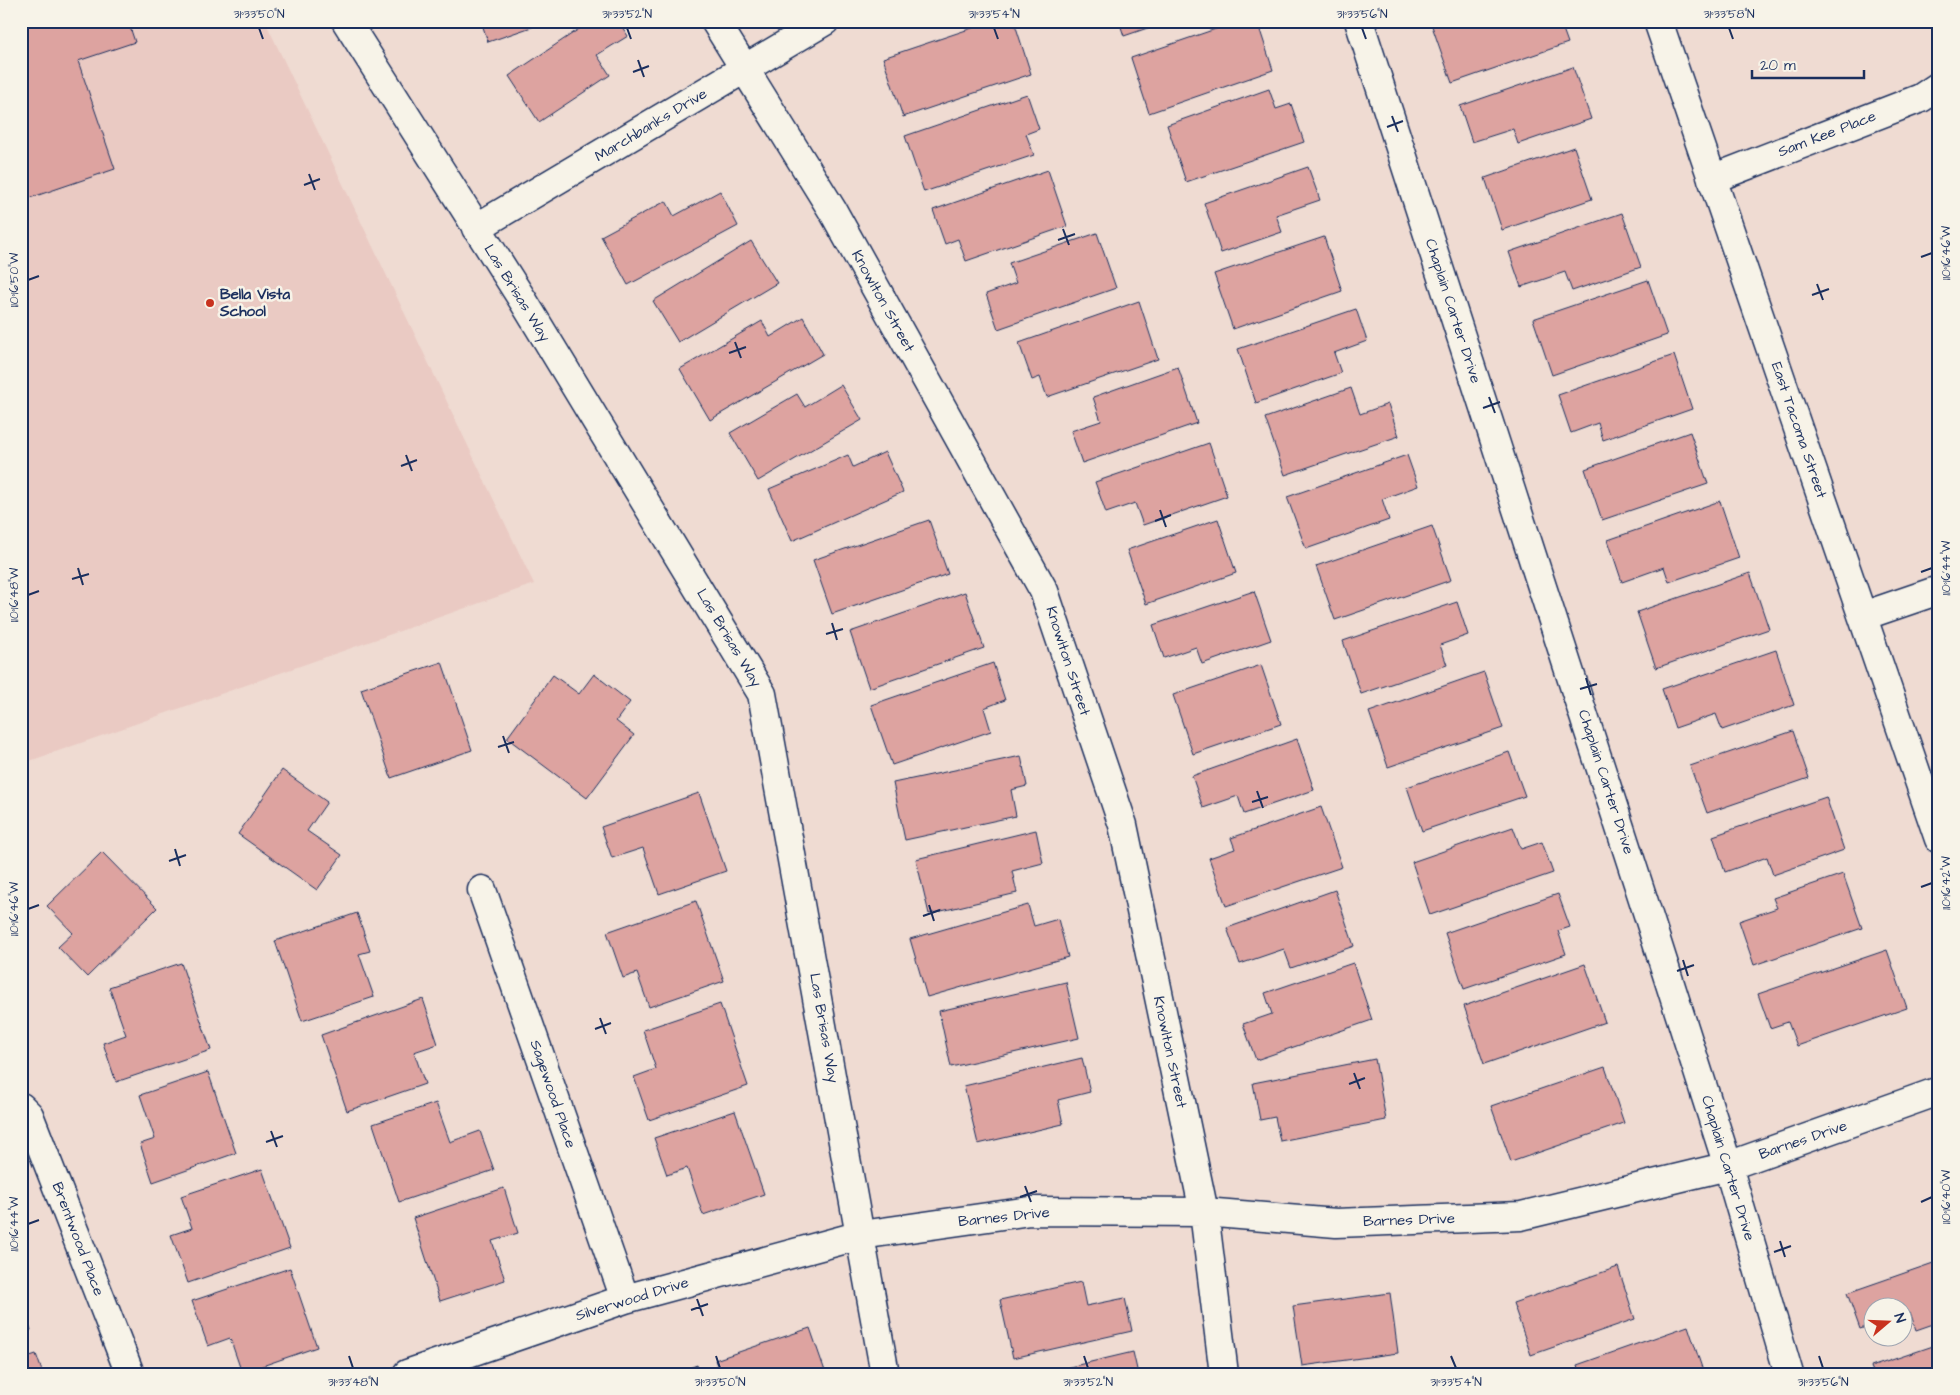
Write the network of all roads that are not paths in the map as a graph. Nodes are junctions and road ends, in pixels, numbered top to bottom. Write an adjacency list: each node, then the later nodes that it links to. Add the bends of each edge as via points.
1 (346, 21): 9 (street, Las Brisas Way)
2 (715, 21): 6 (street, Knowlton Street)
3 (825, 21): 6 (street, Marchbanks Drive)
4 (1359, 21): 16 (street, Chaplain Carter Drive)
5 (1658, 21): 8 (street, East Tacoma Street)
6 (744, 69): 9 (street, Marchbanks Drive); 17 (street, Knowlton Street, via 834,213 1044,591 1123,825)
7 (1939, 86): 8 (street, Sam Kee Place, via 1921,98)
8 (1712, 179): 11 (street, East Tacoma Street)
9 (476, 228): 18 (street, Las Brisas Way, via 762,694)
10 (1939, 590): 11 (street)
11 (1862, 616): 12 (street, East Tacoma Street)
12 (1939, 839)
13 (482, 890): 19 (street, Sagewood Place)
14 (1939, 1091): 16 (street, Barnes Drive)
15 (21, 1107): 20 (street, Brentwood Place, via 29,1114)
16 (1728, 1166): 17 (street, Barnes Drive, via 1521,1216 1336,1222); 24 (street, Chaplain Carter Drive)
17 (1204, 1212): 18 (street, Barnes Drive, via 1030,1211); 23 (street, Knowlton Street)
18 (861, 1235): 19 (street, Silverwood Drive); 22 (street, Las Brisas Way)
19 (625, 1299): 21 (street, Silverwood Drive)
20 (130, 1374)
21 (407, 1374)
22 (885, 1374)
23 (1224, 1374)
24 (1789, 1374)

